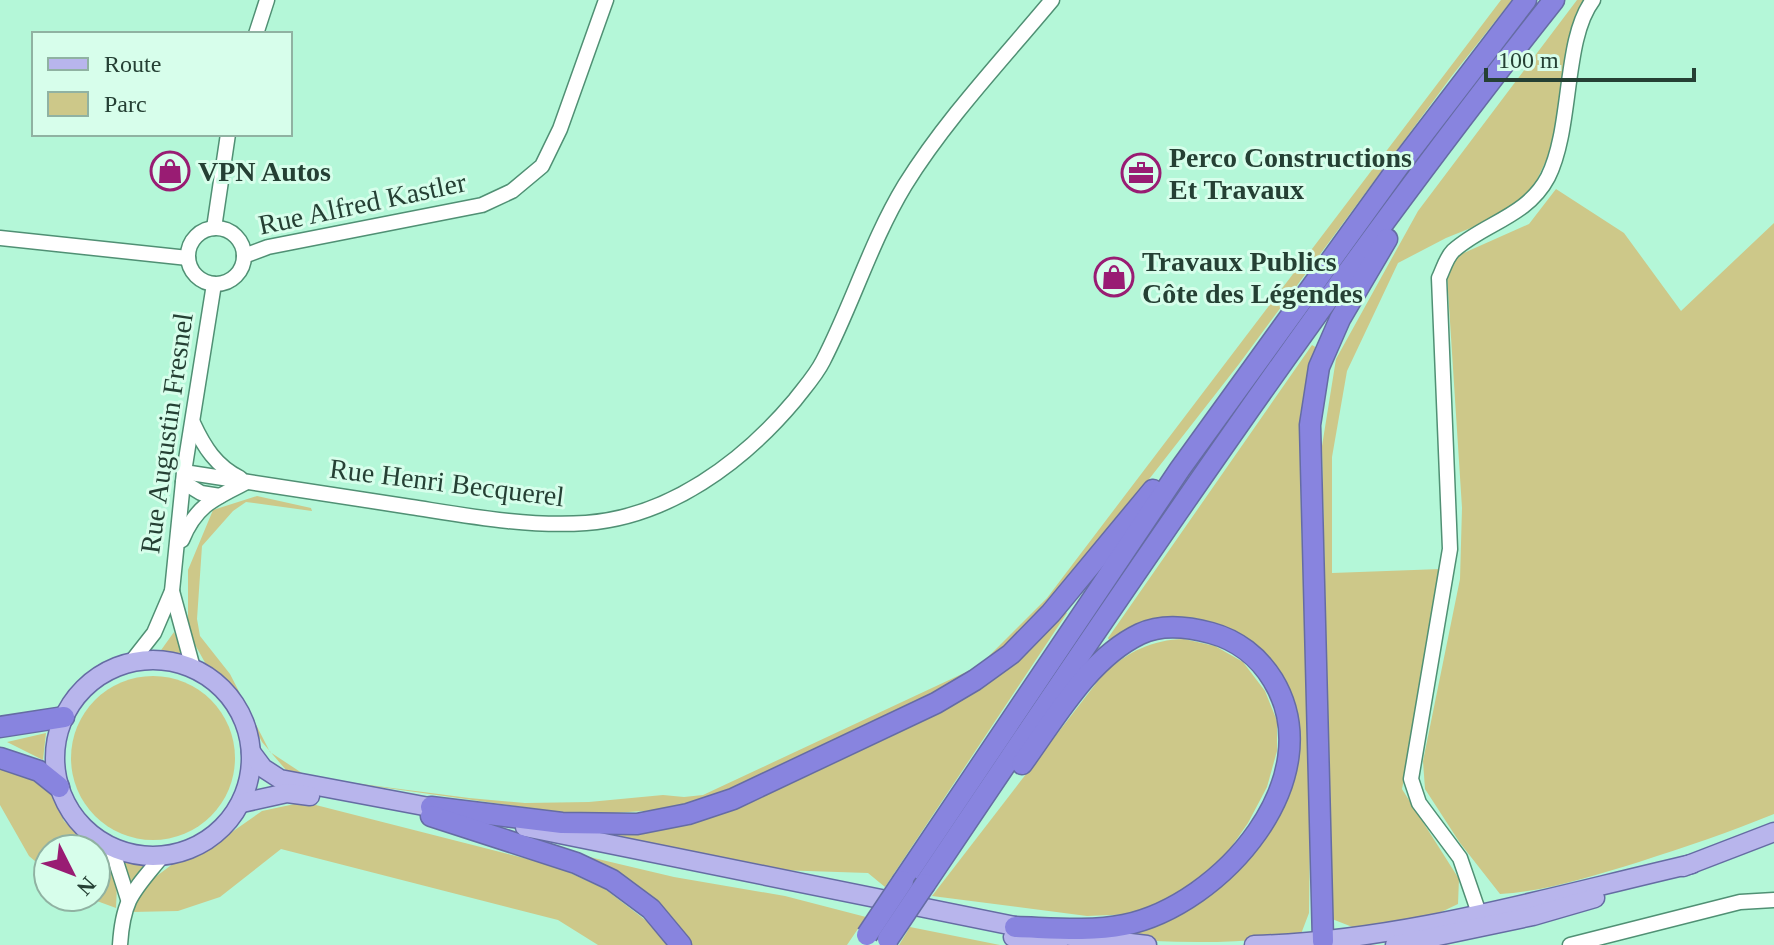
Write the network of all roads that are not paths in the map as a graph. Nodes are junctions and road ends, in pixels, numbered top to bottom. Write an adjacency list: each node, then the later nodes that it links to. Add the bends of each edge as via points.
1 (267, 0): 7 (street)
2 (606, 0): 12 (street, Rue Alfred Kastler, via 542,166 512,191 482,205)
3 (1052, 0): 18 (street, Rue Henri Becquerel, via 910,178 814,376 773,426 733,463 685,492 639,513 587,523 533,523)
4 (1526, 0): 15 (highway)
5 (1554, 0): 8 (highway)
6 (1593, 0): 39 (street, via 1578,34 1561,143 1548,177 1533,199 1450,253 1439,278 1450,549 1411,779 1419,803 1460,858)
7 (257, 32)
8 (1512, 53): 31 (highway, via 1289,352); 42 (highway, via 1377,253 1319,367 1310,425)
9 (228, 136): 10 (street)
10 (214, 228): 12 (street, via 238,239); 13 (street, via 195,238)
11 (0, 238): 13 (street)
12 (244, 256): 14 (street, via 235,276)
13 (188, 258): 14 (street, via 196,276)
14 (214, 284): 16 (street, Rue Augustin Fresnel)
15 (1254, 366): 30 (highway, via 1051,613 1011,654 936,703 733,799 688,814 637,824); 41 (highway, bridge, via 903,881)
16 (192, 421): 17 (street, Rue Augustin Fresnel); 18 (street, Rue Henri Becquerel, via 214,459)
17 (183, 477): 18 (street, Rue Henri Becquerel); 19 (street, via 201,493); 20 (street, Rue Augustin Fresnel)
18 (248, 482): 19 (street)
19 (220, 496): 20 (street, via 190,522)
20 (175, 559): 21 (street, Rue Augustin Fresnel)
21 (172, 591): 22 (street, via 154,633); 23 (street)
22 (132, 661): 23 (main road, via 160,660); 24 (main road, via 101,675 79,693)
23 (193, 668): 26 (main road, via 231,697 243,718)
24 (64, 717): 25 (highway); 28 (main road, via 55,763)
25 (0, 727)
26 (251, 752): 29 (main road); 30 (main road, via 280,779)
27 (0, 758): 28 (highway, via 39,771)
28 (59, 787): 33 (main road)
29 (242, 803): 30 (main road, via 287,793); 36 (main road, via 212,836)
30 (429, 811): 40 (main road); 44 (highway, via 612,880 651,909); 45 (main road, via 785,891)
31 (963, 828): 40 (highway, via 999,795 1107,654 1142,633 1196,629 1226,637 1267,669 1281,693 1290,719 1283,778 1268,813 1225,871 1198,893 1126,925); 41 (highway, bridge, via 925,884)
32 (1774, 832): 39 (main road, via 1692,864)
33 (90, 833)
34 (112, 846): 36 (main road, via 136,855)
35 (112, 849): 37 (street)
36 (163, 855): 37 (street)
37 (128, 899): 43 (street)
38 (1774, 900): 49 (street, via 1740,902)
39 (1482, 920): 42 (main road); 48 (main road)
40 (1015, 927): 46 (main road)
41 (875, 941)
42 (1322, 944): 47 (main road)
43 (120, 945)
44 (681, 945)
45 (1058, 945)
46 (1147, 945)
47 (1254, 945)
48 (1395, 945)
49 (1570, 945)

